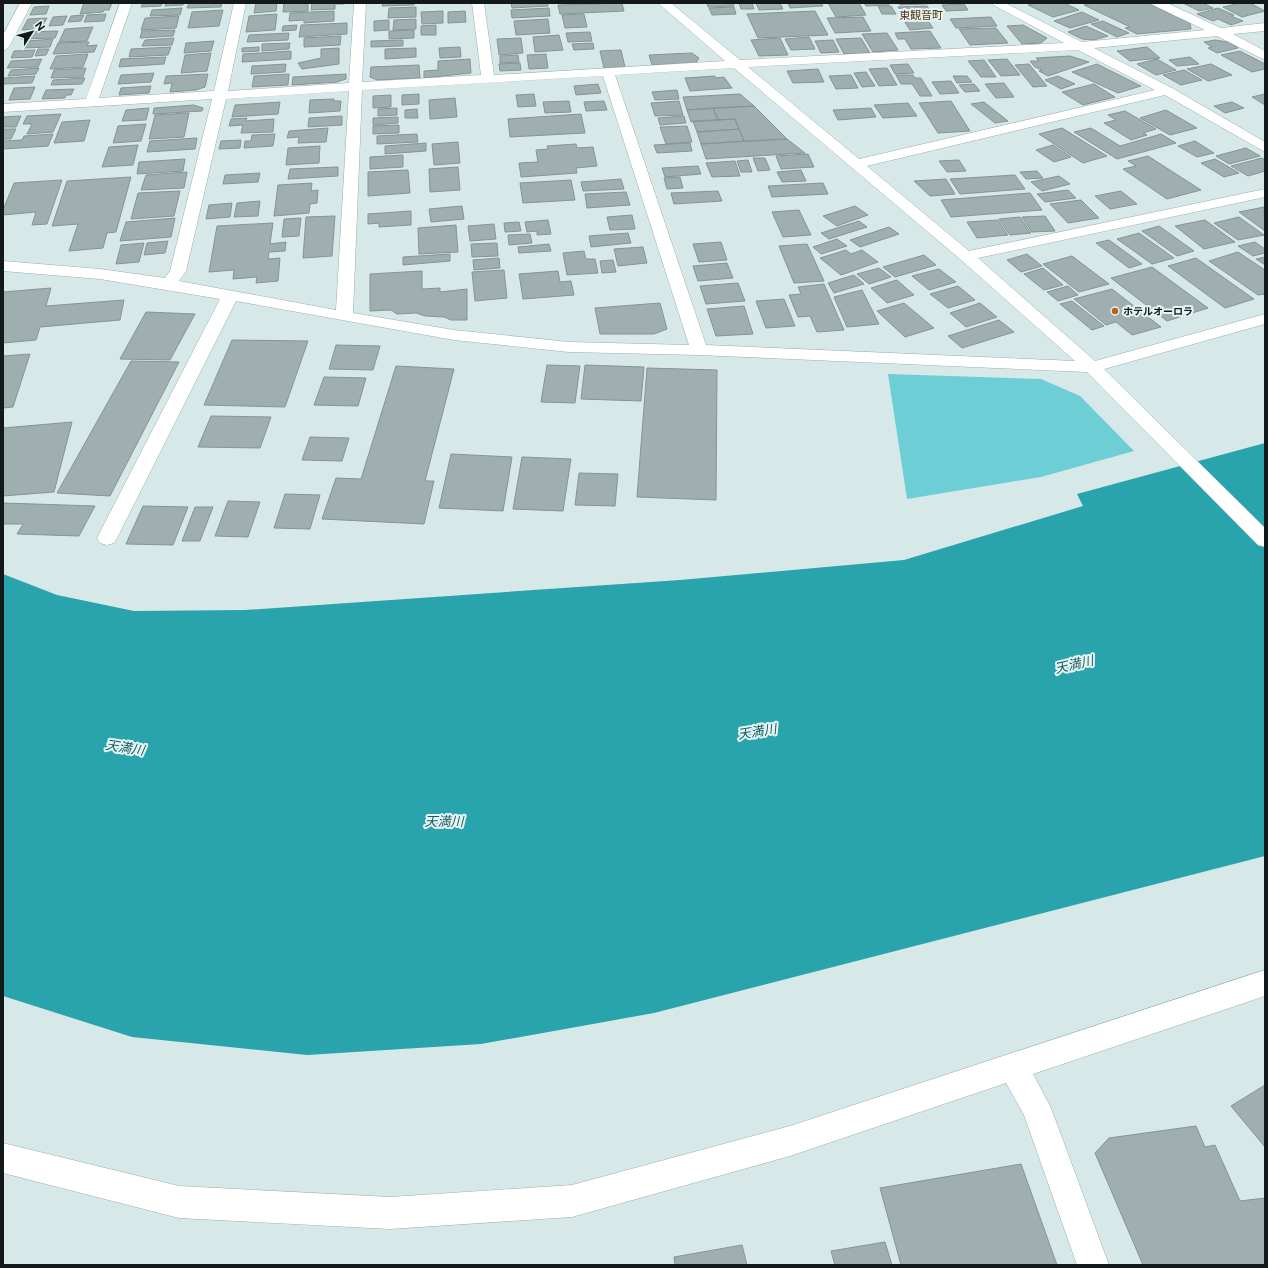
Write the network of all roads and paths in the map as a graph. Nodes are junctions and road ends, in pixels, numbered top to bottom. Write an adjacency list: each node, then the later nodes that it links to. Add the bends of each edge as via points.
1 (26, 3): 12 (street)
2 (126, 3): 20 (street)
3 (240, 3): 19 (street)
4 (360, 3): 17 (street)
5 (478, 3): 16 (street)
6 (664, 3): 14 (street)
7 (996, 3): 11 (street)
8 (1157, 3): 10 (street)
9 (1265, 26): 10 (street)
10 (1220, 32): 11 (street); 13 (street)
11 (1080, 46): 14 (street); 18 (street)
12 (3, 47)
13 (1265, 56)
14 (736, 64): 15 (street); 23 (street)
15 (608, 72): 16 (street); 31 (street)
16 (488, 79): 17 (street)
17 (354, 87): 19 (street); 29 (street)
18 (1167, 91): 22 (street); 23 (street)
19 (220, 95): 20 (street); 27 (street, via 178,271)
20 (91, 103): 21 (street)
21 (3, 108)
22 (1265, 148)
23 (858, 164): 25 (street)
24 (1265, 192): 25 (street)
25 (966, 256): 32 (street)
26 (3, 266): 27 (street, via 100,274)
27 (169, 284): 28 (street)
28 (230, 296): 29 (street); 33 (street)
29 (344, 317): 31 (street, via 454,335 569,347)
30 (1265, 319): 32 (street)
31 (699, 350): 32 (street)
32 (1092, 367): 34 (street)
33 (107, 538)
34 (1265, 540)
35 (1265, 983): 36 (street)
36 (1014, 1068): 37 (street, via 790,1141 572,1201 390,1213 179,1202); 38 (street, via 1036,1108)
37 (3, 1158)
38 (1093, 1265)

